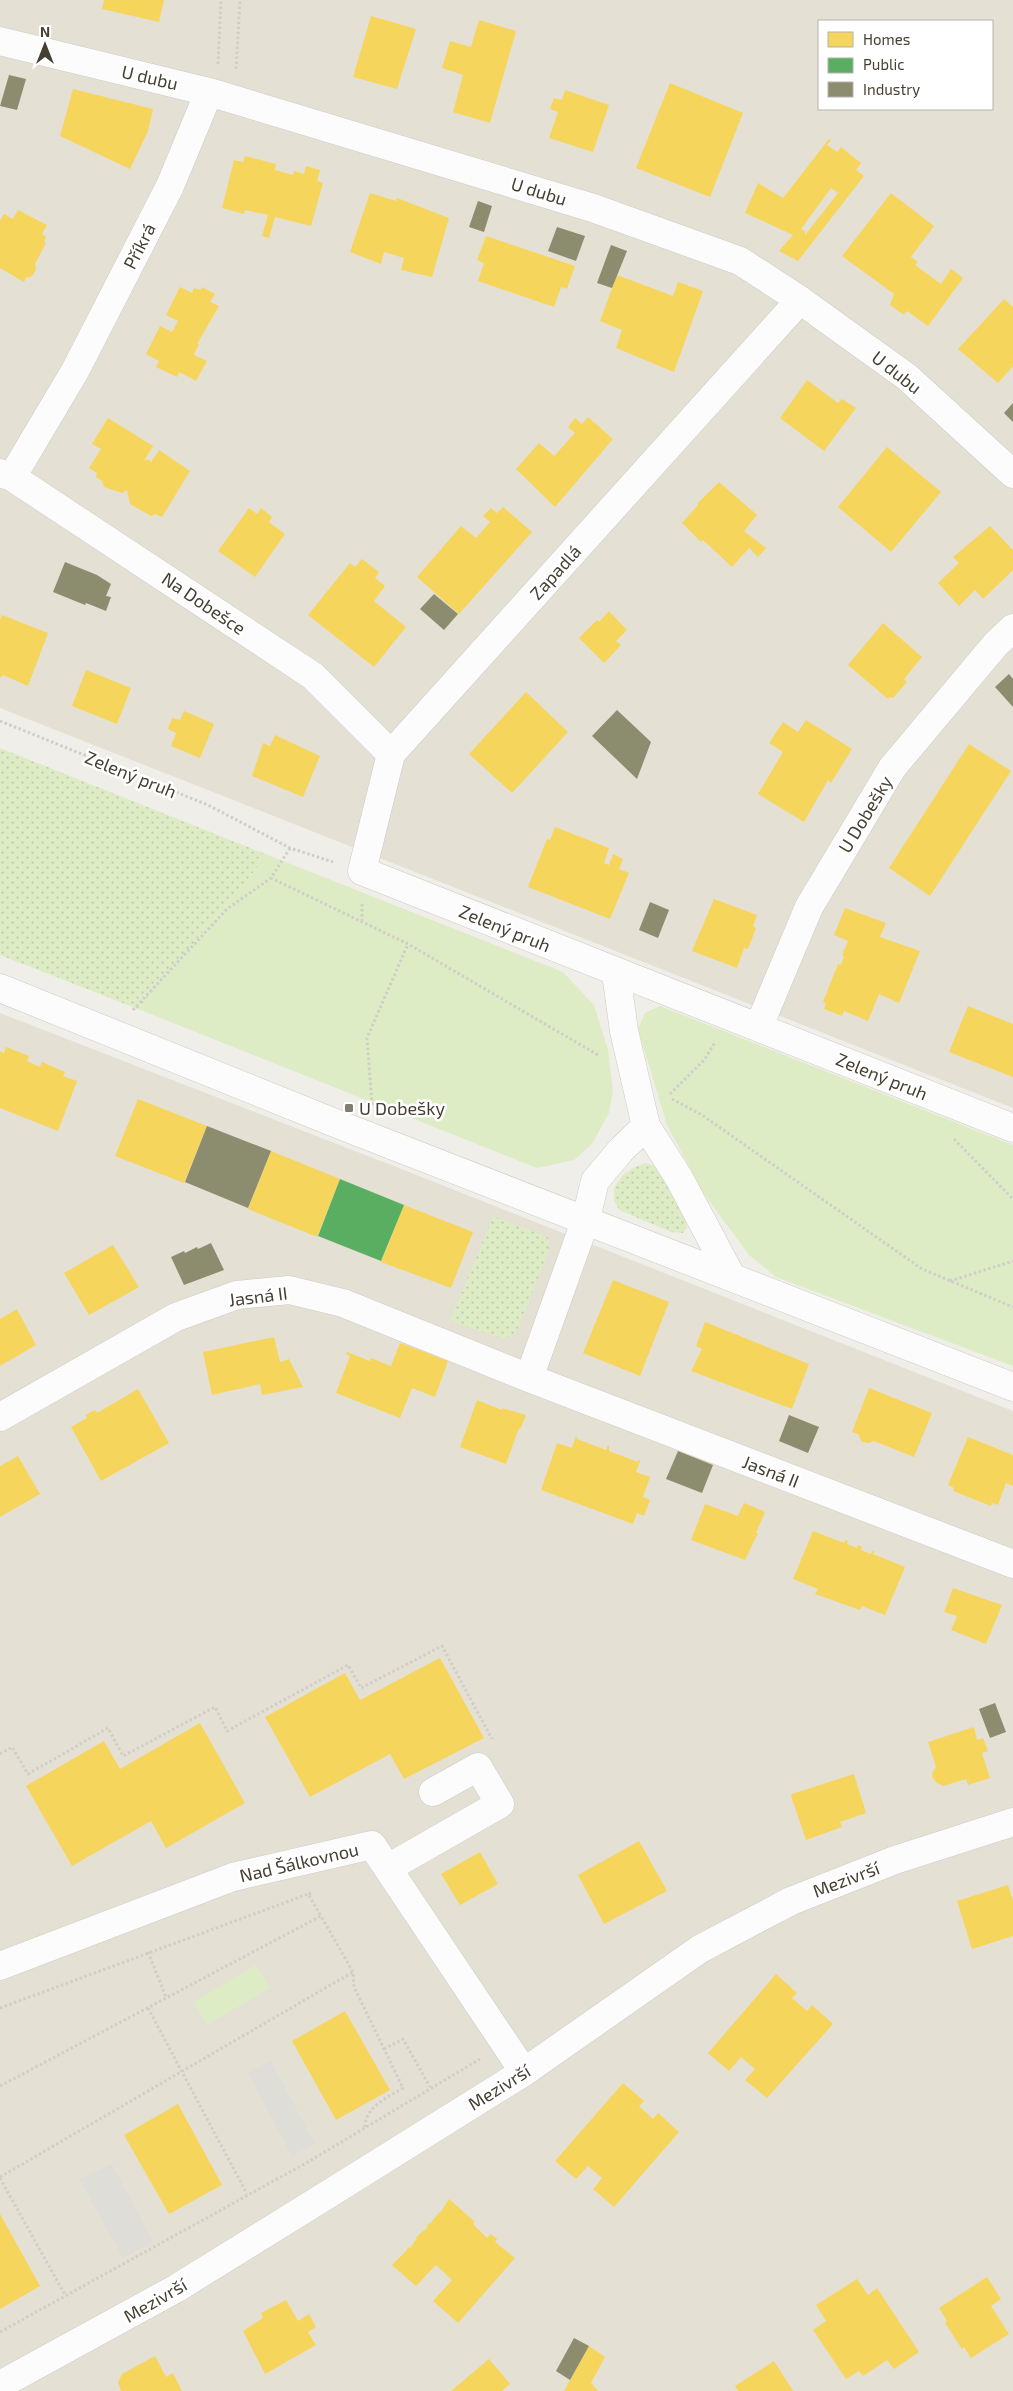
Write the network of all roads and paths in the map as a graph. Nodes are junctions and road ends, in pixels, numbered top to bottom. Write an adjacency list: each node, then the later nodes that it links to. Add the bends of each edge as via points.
1 (221, 0): 4 (path, via 218,69)
2 (240, 0): 4 (path)
3 (0, 41): 4 (street, U dubu)
4 (222, 95): 5 (street, U dubu, via 592,208 740,261); 7 (street, Příkrá, via 170,186 75,371)
5 (800, 300): 6 (street, U dubu, via 907,377); 10 (street, Zapadlá)
6 (1013, 474)
7 (6, 475): 10 (street, Na Dobešce, via 313,676)
8 (1013, 628): 17 (street, U Dobešky, via 892,768 809,907)
9 (0, 721): 11 (path, Zelený pruh, via 208,805 290,848)
10 (391, 754): 11 (street, Zapadlá)
11 (362, 871): 14 (street, Zelený pruh)
12 (271, 878): 18 (path, via 227,909)
13 (408, 944): 20 (path, via 367,1038)
14 (616, 973): 16 (street, Zelený pruh); 21 (street, via 624,1031)
15 (0, 988): 18 (street)
16 (730, 1016): 17 (street, Zelený pruh); 19 (path, via 705,1059)
17 (759, 1026): 22 (street, Zelený pruh)
18 (112, 1032): 25 (street, via 340,1125)
19 (668, 1096)
20 (373, 1113)
21 (646, 1126): 25 (street, via 620,1150 595,1181); 27 (street, via 679,1178)
22 (1013, 1128)
23 (947, 1132): 24 (path)
24 (1013, 1199)
25 (586, 1219): 27 (street); 29 (street)
26 (1013, 1260): 28 (path, via 949,1281)
27 (731, 1276): 30 (street)
28 (1013, 1307)
29 (529, 1378): 31 (street, Jasná II, via 343,1303 289,1290 237,1295 176,1316); 32 (street, Jasná II)
30 (1013, 1387)
31 (0, 1417)
32 (1013, 1564)
33 (492, 1740): 34 (path, via 442,1646 361,1688 348,1665 227,1731 215,1707 123,1756 108,1728 28,1774 12,1747)
34 (0, 1754)
35 (433, 1792): 37 (street, via 478,1767 500,1804)
36 (1013, 1822): 50 (street, Mezivrší, via 895,1860 791,1900 700,1949)
37 (388, 1868): 42 (street, Nad Šálkovnou, via 372,1845 233,1877); 50 (street, Nad Šálkovnou)
38 (317, 1890): 39 (path)
39 (308, 1894): 40 (path); 41 (path)
40 (321, 1916): 43 (path); 44 (path)
41 (148, 1952): 44 (path); 45 (path)
42 (0, 1966)
43 (352, 1972): 47 (path, via 354,1987); 49 (path)
44 (166, 1997): 46 (path)
45 (0, 2008)
46 (148, 2008): 49 (path); 51 (path)
47 (384, 2049): 52 (path, via 403,2039); 53 (path, via 403,2088 377,2104 366,2120)
48 (482, 2058): 52 (path)
49 (181, 2070): 54 (path); 55 (path)
50 (524, 2072): 58 (street, Mezivrší, via 177,2288)
51 (0, 2086)
52 (430, 2087): 53 (path)
53 (366, 2127): 55 (path)
54 (0, 2178): 56 (path)
55 (246, 2194): 56 (path)
56 (65, 2295): 57 (path)
57 (0, 2332)
58 (0, 2385)

